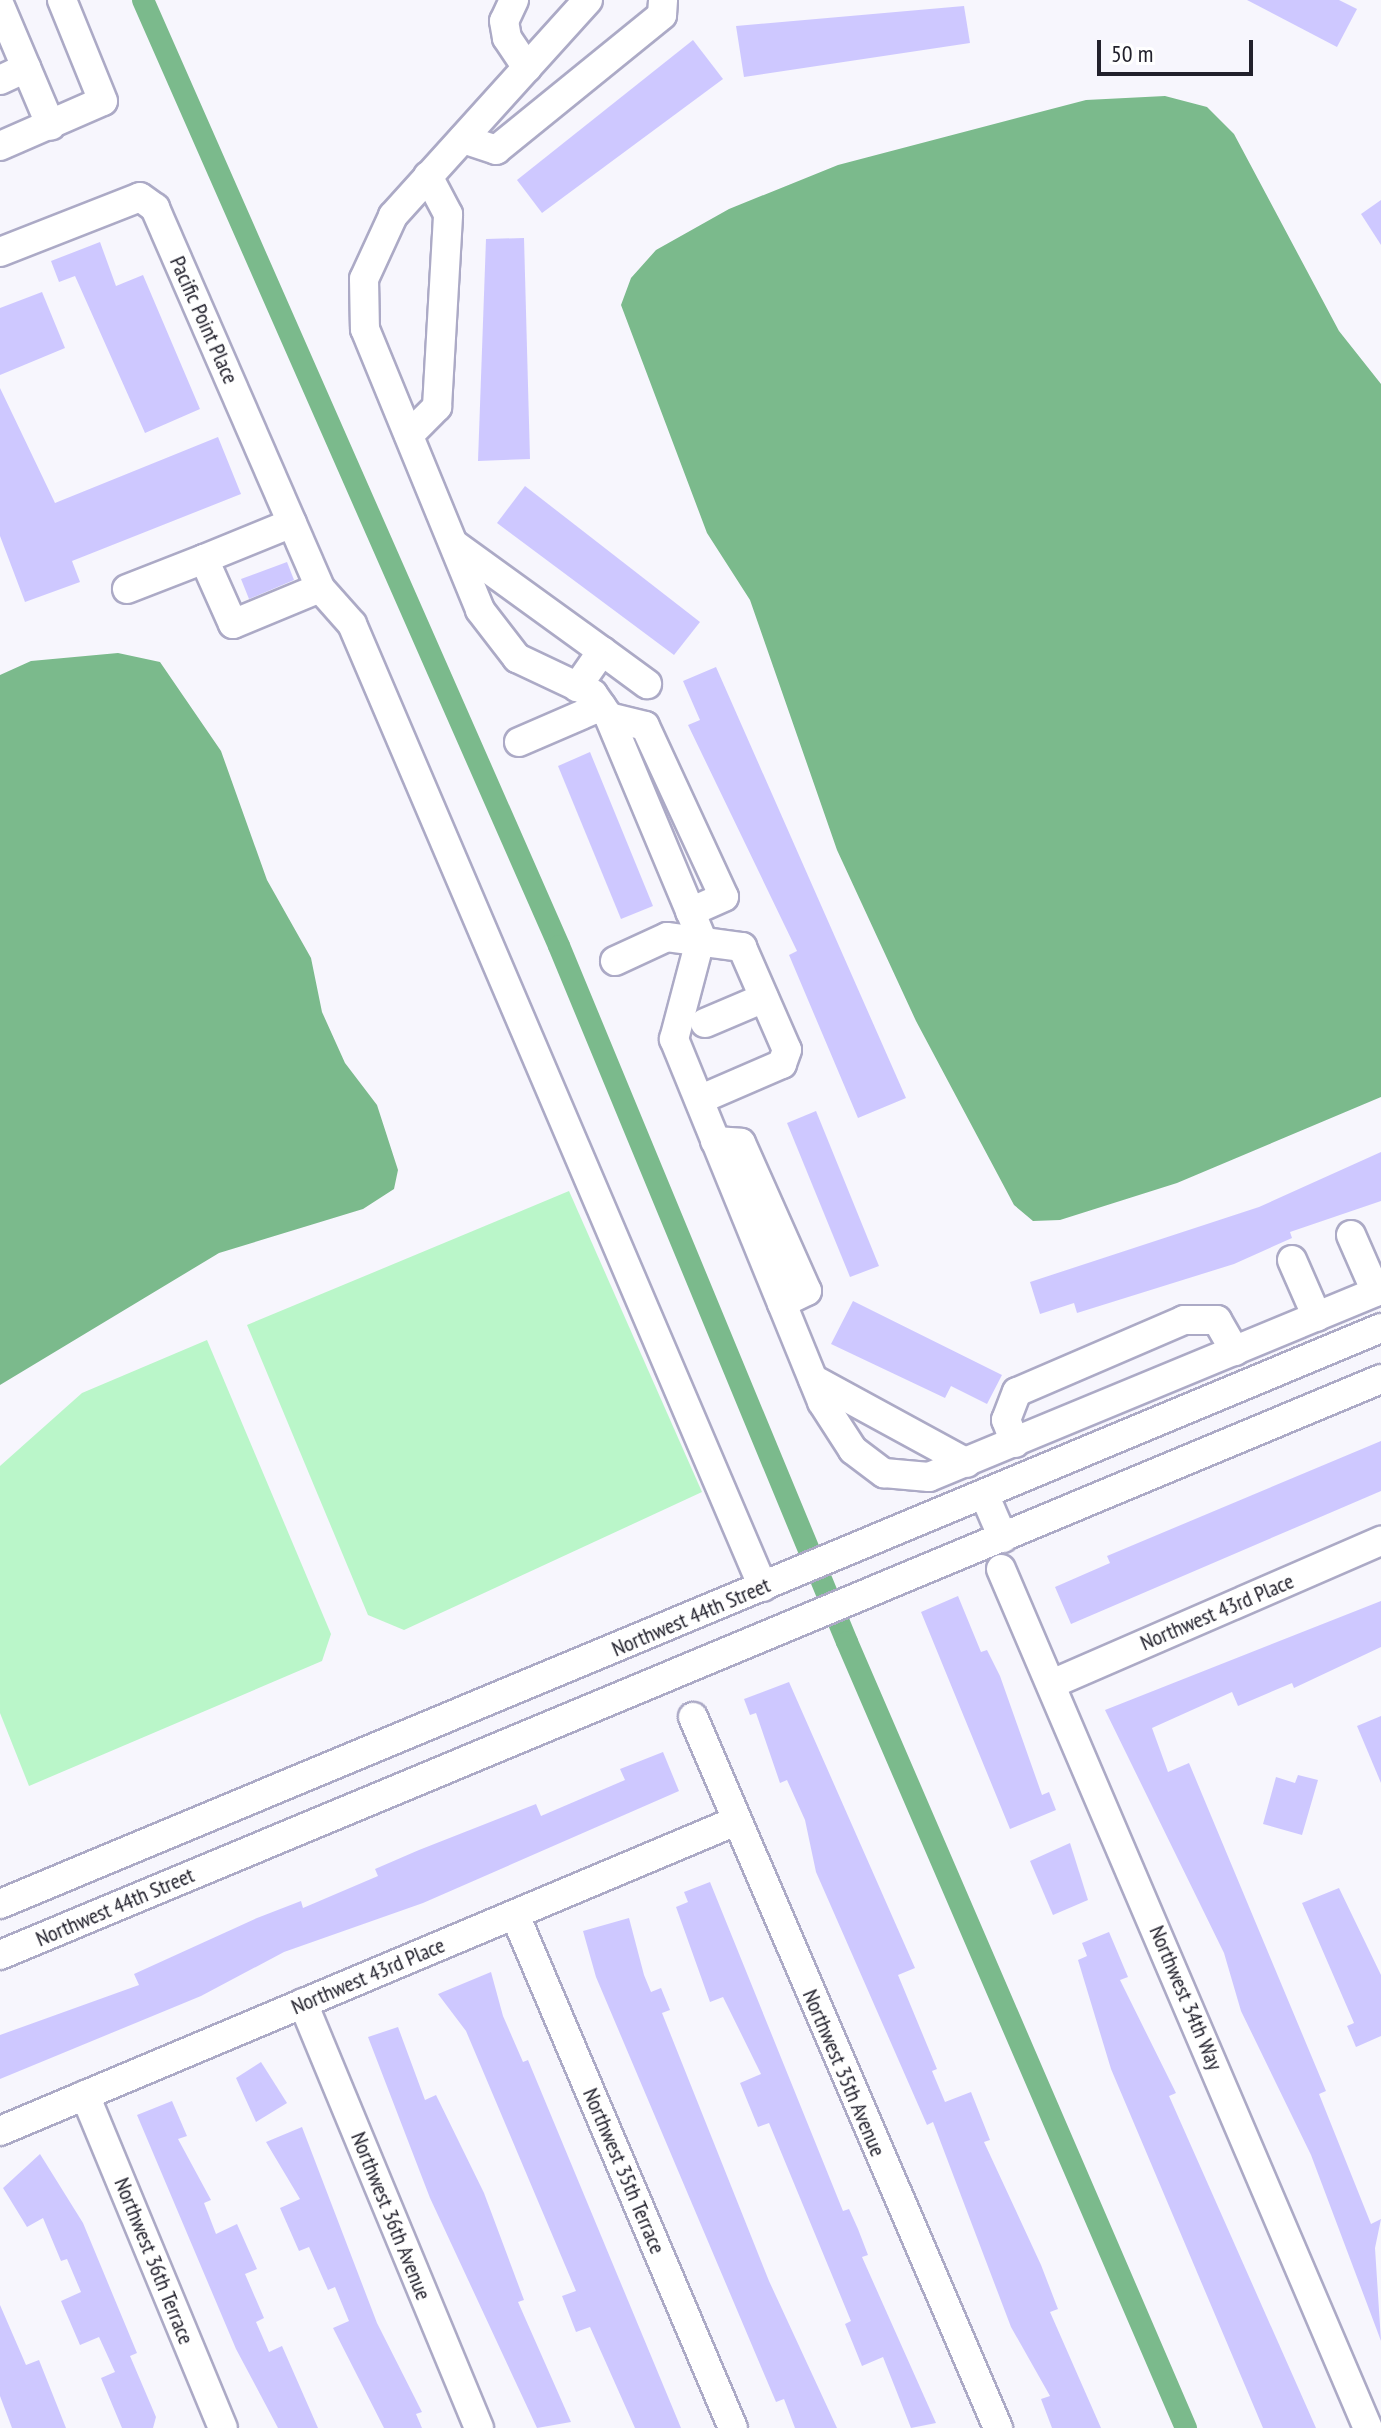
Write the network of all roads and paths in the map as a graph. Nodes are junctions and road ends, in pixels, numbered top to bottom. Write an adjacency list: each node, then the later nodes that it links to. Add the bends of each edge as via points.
1 (62, 0): 9 (street, via 103,101)
2 (514, 0): 7 (street, via 504,21 507,38)
3 (588, 0): 7 (street)
4 (663, 0): 10 (street, via 662,15 496,150)
5 (0, 6): 6 (street)
6 (26, 68): 8 (street); 9 (street)
7 (527, 68): 10 (street)
8 (0, 80)
9 (51, 126): 11 (street)
10 (463, 139): 12 (street)
11 (0, 146)
12 (428, 176): 14 (street, via 448,214 437,407); 14 (street, via 393,216 364,279 365,329)
13 (0, 252): 15 (street, Pacific Point Place, via 140,197 155,208)
14 (409, 435): 16 (street)
15 (292, 523): 17 (street); 18 (street, Pacific Point Place)
16 (454, 544): 20 (street); 22 (street, via 480,610 517,658)
17 (204, 559): 18 (street, via 233,624); 19 (street)
18 (320, 588): 44 (street, Pacific Point Place, via 352,624)
19 (127, 589)
20 (602, 651): 21 (street); 22 (street)
21 (647, 684)
22 (577, 687): 23 (street)
23 (606, 712): 24 (street); 25 (street)
24 (519, 742)
25 (696, 924): 26 (street); 27 (street, via 742,947); 29 (street, via 674,1039)
26 (615, 961)
27 (764, 998): 28 (street); 29 (street, via 787,1050 782,1064)
28 (705, 1023)
29 (699, 1100): 36 (street)
30 (1351, 1235): 32 (street)
31 (1292, 1260): 33 (street)
32 (1378, 1291): 33 (street)
33 (1317, 1317): 35 (street)
34 (1381, 1328): 40 (street, Northwest 44th Street)
35 (1235, 1351): 38 (street); 38 (street, via 1217,1320 1184,1320 1017,1392 1006,1420)
36 (813, 1379): 39 (street); 39 (street, via 853,1450 884,1473 929,1477)
37 (1381, 1379): 41 (street, Northwest 44th Street)
38 (1015, 1443): 39 (street)
39 (967, 1463)
40 (984, 1494): 41 (street); 44 (street, Northwest 44th Street)
41 (1003, 1538): 50 (street, Northwest 44th Street)
42 (1381, 1541): 45 (street, Northwest 43rd Place)
43 (1001, 1569): 45 (street, Northwest 34th Way)
44 (763, 1587): 48 (street, Northwest 44th Street)
45 (1054, 1683): 58 (street, Northwest 34th Way)
46 (693, 1717): 47 (street, Northwest 35th Avenue)
47 (736, 1821): 49 (street, Northwest 43rd Place); 57 (street, Northwest 35th Avenue)
48 (0, 1904)
49 (515, 1915): 51 (street, Northwest 43rd Place); 56 (street, Northwest 35th Terrace)
50 (0, 1955)
51 (303, 2003): 52 (street, Northwest 43rd Place); 55 (street, Northwest 36th Avenue)
52 (85, 2095): 53 (street, Northwest 43rd Place); 54 (street, Northwest 36th Terrace)
53 (0, 2131)
54 (223, 2428)
55 (479, 2428)
56 (733, 2428)
57 (998, 2428)
58 (1368, 2428)

